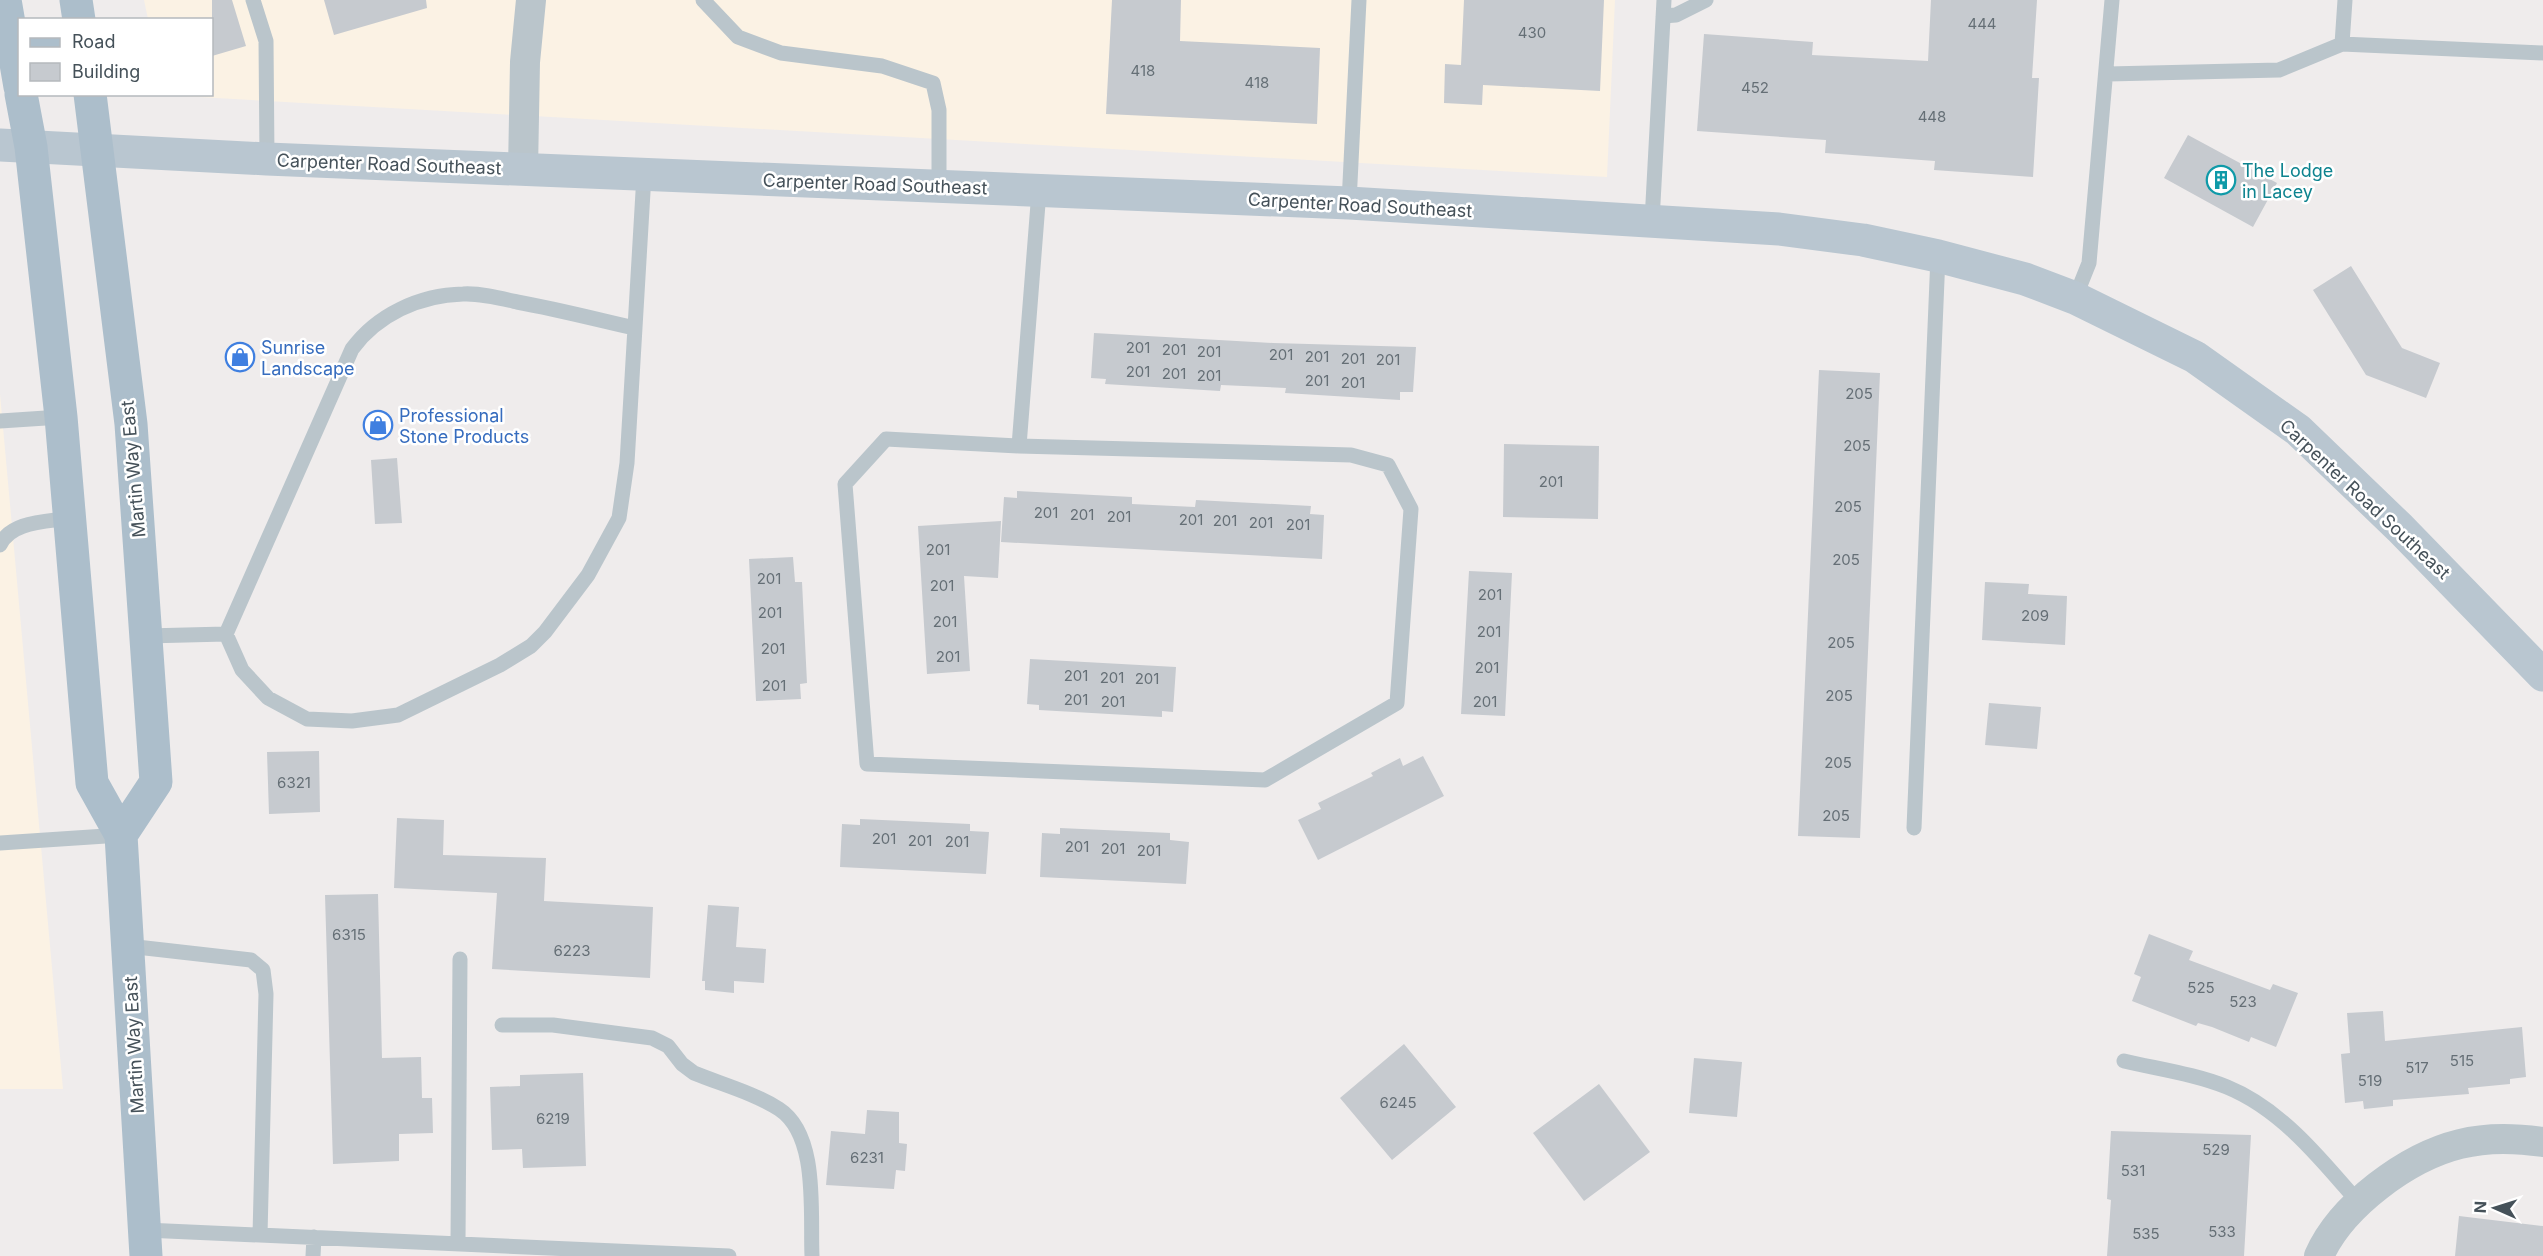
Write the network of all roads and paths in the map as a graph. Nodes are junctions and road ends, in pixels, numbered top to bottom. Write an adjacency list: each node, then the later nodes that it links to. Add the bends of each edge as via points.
1 (5, 0): 16 (main road)
2 (76, 0): 12 (main road)
3 (253, 0): 21 (lane, via 266,41)
4 (531, 0): 22 (street, via 525,62)
5 (703, 0): 24 (lane, via 738,37 749,41 781,52 882,66 933,83 939,110)
6 (1359, 0): 26 (lane)
7 (1664, 0): 11 (lane)
8 (1706, 0): 11 (lane, via 1676,15)
9 (2112, 0): 15 (lane)
10 (2345, 0): 13 (lane)
11 (1663, 16): 27 (lane)
12 (79, 18)
13 (2342, 44): 14 (lane); 15 (lane, via 2279,70)
14 (2543, 53)
15 (2108, 74): 29 (lane, via 2090,263)
16 (18, 75)
17 (21, 96): 19 (main road, Martin Way East)
18 (90, 96): 20 (main road, Martin Way East)
19 (15, 146): 20 (main road, Carpenter Road Southeast); 31 (main road, Martin Way East)
20 (97, 152): 21 (main road, Carpenter Road Southeast); 37 (main road, Martin Way East, via 131,424)
21 (267, 159): 22 (main road, Carpenter Road Southeast)
22 (523, 170): 23 (main road, Carpenter Road Southeast)
23 (644, 175): 24 (main road, Carpenter Road Southeast); 30 (lane)
24 (939, 186): 25 (main road, Carpenter Road Southeast)
25 (1039, 190): 26 (main road, Carpenter Road Southeast); 33 (lane)
26 (1349, 203): 27 (main road, Carpenter Road Southeast)
27 (1652, 221): 28 (main road, Carpenter Road Southeast, via 1779,229 1863,240)
28 (1938, 256): 29 (main road, Carpenter Road Southeast, via 2025,279); 39 (lane)
29 (2075, 298): 38 (main road, Carpenter Road Southeast, via 2195,357 2298,430)
30 (634, 328): 36 (lane, via 463,294 410,303 382,319 351,349); 36 (lane, via 627,463 619,518 588,575 546,632 531,645 500,665 398,715 307,719 268,698 242,670)
31 (62, 417): 32 (lane); 34 (main road, Martin Way East)
32 (0, 421)
33 (1019, 446): 33 (lane, via 886,439 845,484 867,764 1265,780 1397,703 1411,508 1388,465 1351,455)
34 (69, 518): 35 (lane, via 7,532); 40 (main road, Martin Way East, via 92,783)
35 (0, 545)
36 (226, 634): 37 (lane)
37 (146, 636): 40 (main road, Martin Way East, via 156,782)
38 (2543, 675)
39 (1914, 828)
40 (121, 835): 41 (lane); 42 (main road, Martin Way East)
41 (0, 843)
42 (128, 946): 48 (lane, via 251,960 263,970 266,994); 50 (main road, Martin Way East)
43 (460, 959): 51 (lane)
44 (502, 1025): 55 (lane, via 553,1025 652,1038 668,1046 682,1065 694,1073 778,1108 803,1136)
45 (2124, 1061): 47 (lane, via 2227,1087 2271,1112 2317,1154)
46 (2543, 1142): 47 (street, via 2514,1138 2460,1143 2420,1160)
47 (2358, 1202): 56 (street, via 2323,1245)
48 (260, 1235): 49 (lane); 50 (lane)
49 (314, 1238): 51 (lane); 53 (lane)
50 (145, 1243)
51 (458, 1244): 52 (lane)
52 (584, 1253): 54 (lane)
53 (313, 1256)
54 (729, 1256)
55 (812, 1256)
56 (2319, 1256)

